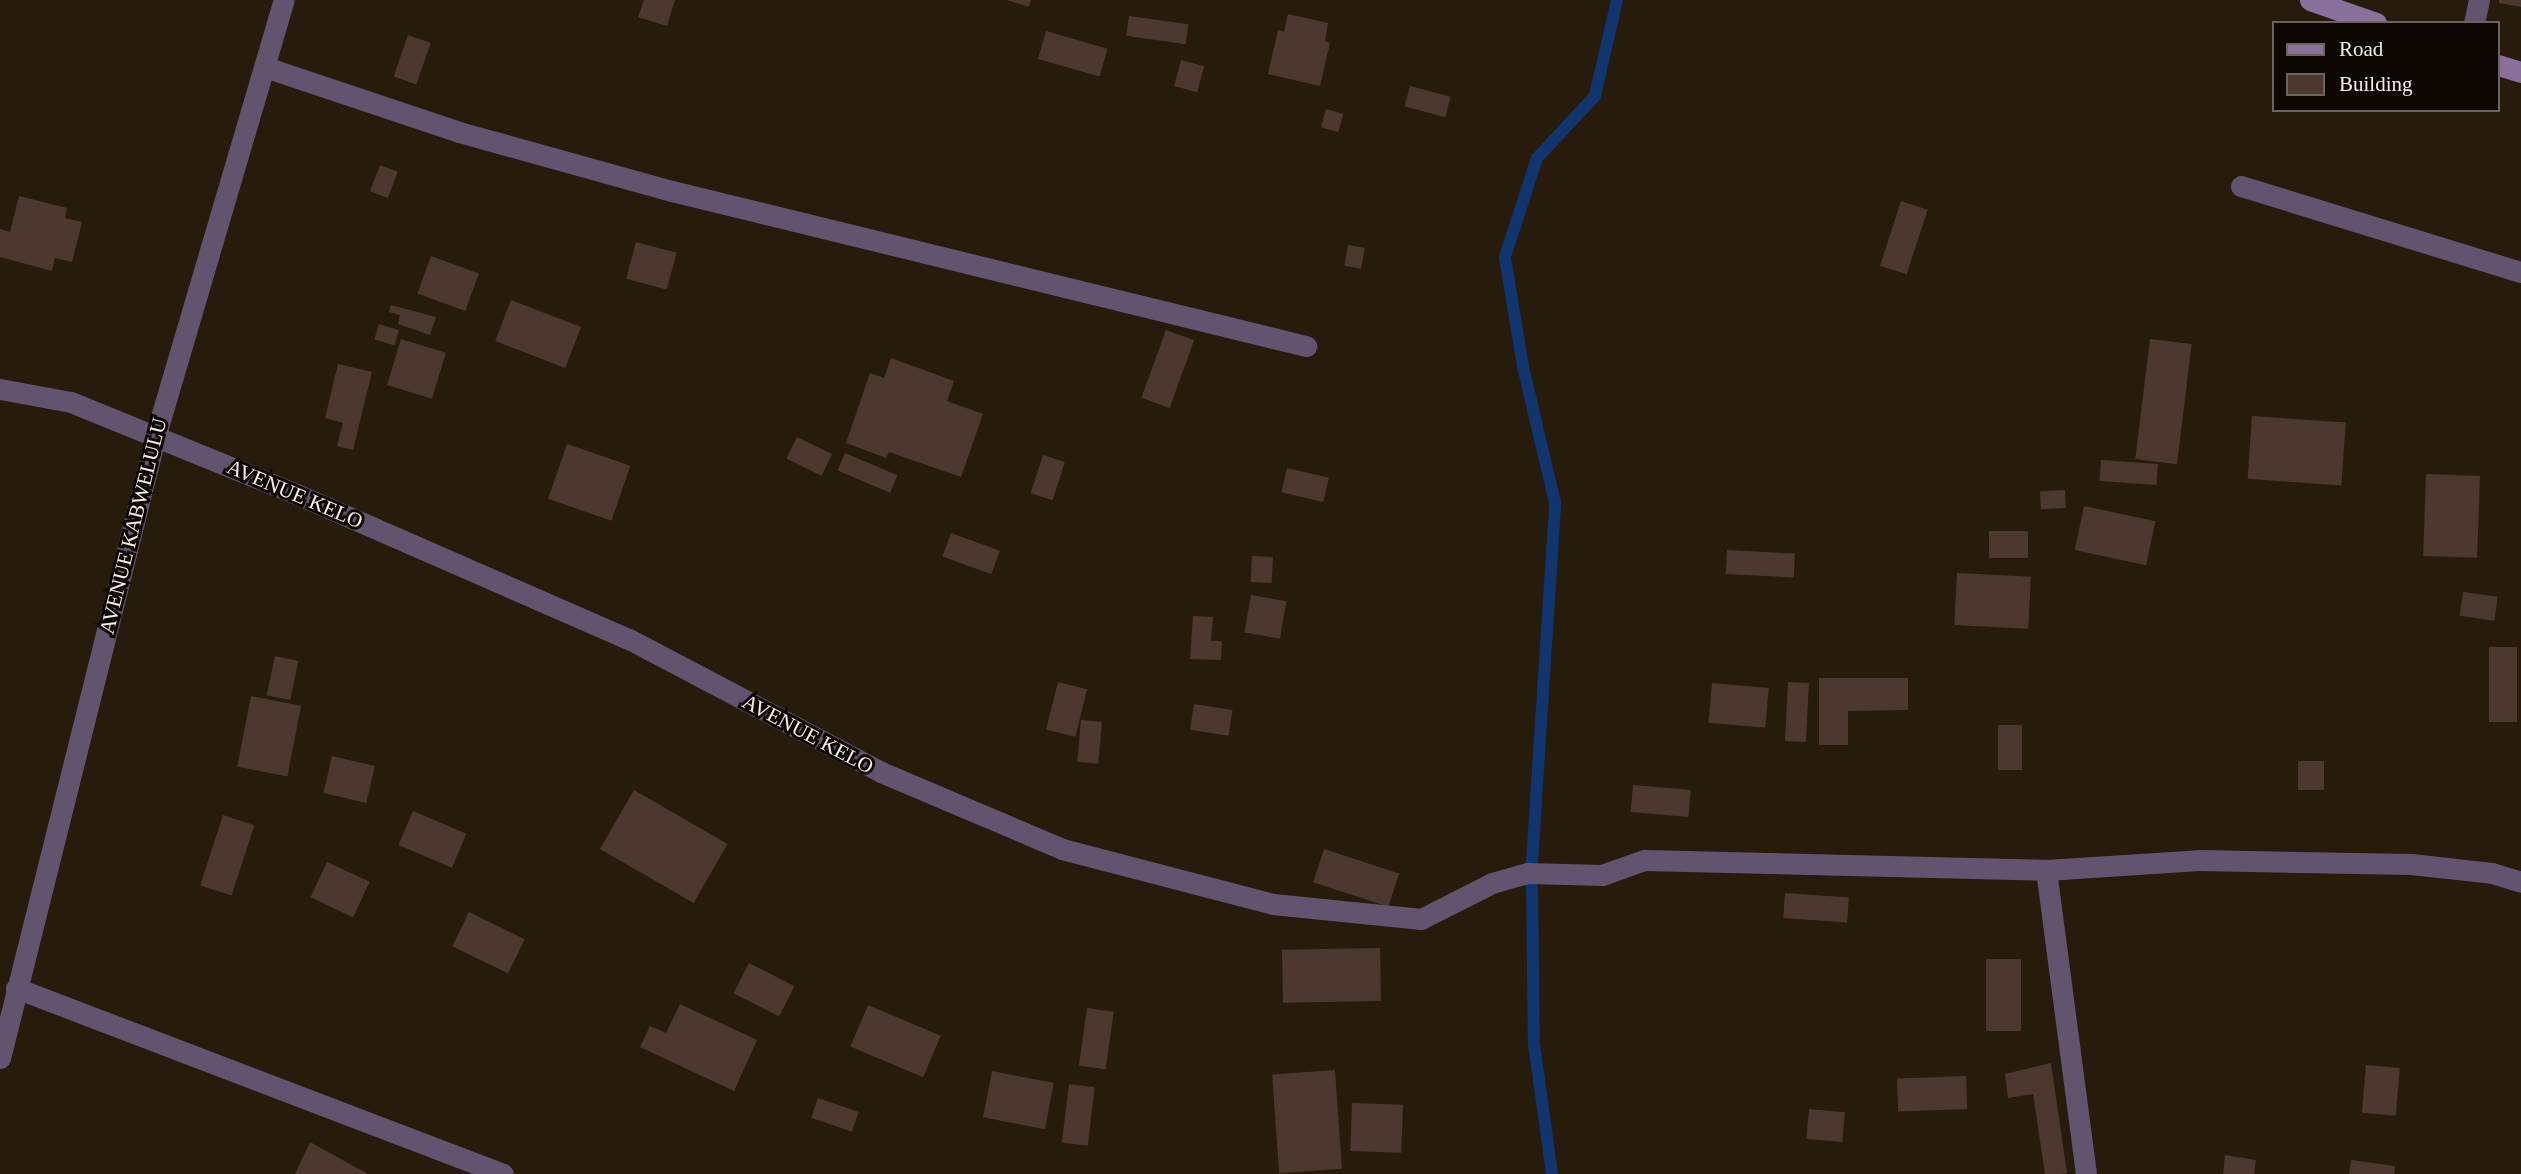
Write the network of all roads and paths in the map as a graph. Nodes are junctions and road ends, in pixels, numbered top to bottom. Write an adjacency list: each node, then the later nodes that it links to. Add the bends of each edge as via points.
1 (284, 0): 7 (street, AVENUE KABWELULU)
2 (2310, 0): 4 (street)
3 (2479, 0): 5 (street)
4 (2369, 21)
5 (2474, 21)
6 (2500, 66): 8 (street)
7 (265, 67): 11 (street, via 459,132 672,191); 13 (street, AVENUE KABWELULU)
8 (2521, 72)
9 (2241, 186): 10 (street)
10 (2521, 272)
11 (1306, 346)
12 (0, 389): 13 (street, AVENUE KELO, via 71,402)
13 (156, 434): 14 (street, AVENUE KELO, via 629,639 881,772 1062,849 1273,904 1422,919 1492,883 1528,873 1602,875 1644,860); 16 (street, AVENUE KABWELULU)
14 (2046, 870): 15 (street, via 2199,860 2398,864 2492,873); 19 (street)
15 (2521, 882)
16 (16, 988): 17 (street, AVENUE KABWELULU); 18 (street)
17 (0, 1058)
18 (503, 1174)
19 (2086, 1174)

